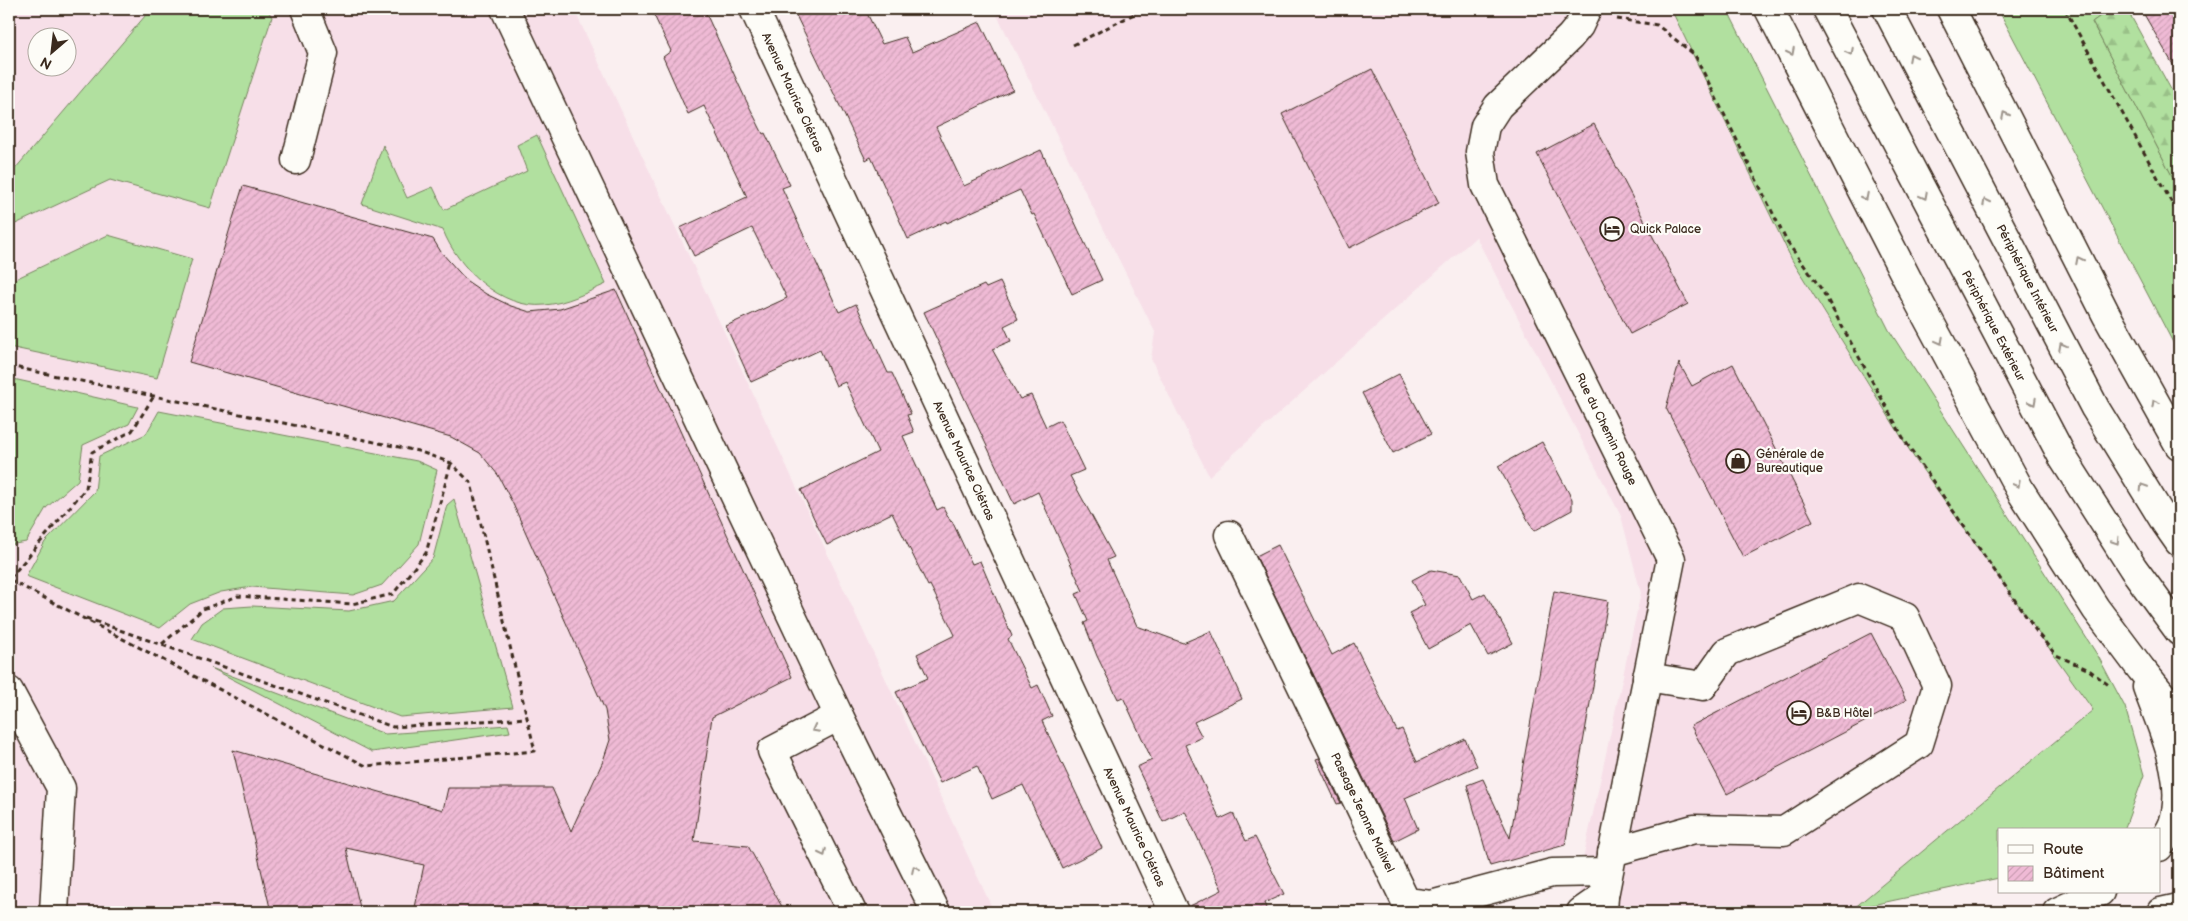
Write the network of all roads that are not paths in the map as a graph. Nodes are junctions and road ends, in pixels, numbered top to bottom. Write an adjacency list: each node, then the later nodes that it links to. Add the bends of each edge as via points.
1 (304, 9): 9 (main road, via 323,53)
2 (505, 9): 17 (main road)
3 (754, 9): 26 (main road, Avenue Maurice Clétras)
4 (1769, 9): 14 (main road, one-way to 14, via 1920,304 2020,490 2096,609)
5 (1827, 9): 13 (main road, Périphérique Extérieur, one-way to 13, via 2063,458 2132,568)
6 (1887, 9): 12 (main road, Périphérique Intérieur, one-way to 6, via 2095,408)
7 (1951, 9): 10 (main road, one-way to 7, via 2107,316)
8 (1587, 11): 15 (main road, Rue du Chemin Rouge, via 1570,37 1498,106 1486,126 1480,152 1485,185 1671,559)
9 (296, 160)
10 (2179, 445)
11 (1229, 535): 20 (main road, Passage Jeanne Malivel, via 1406,902 1431,905 1552,873)
12 (2179, 542)
13 (2179, 631)
14 (2141, 669): 18 (main road); 19 (main road, via 2175,768 2178,797 2172,825)
15 (1647, 677): 20 (main road, Rue du Chemin Rouge); 20 (main road, via 1703,686 1727,652 1859,598 1905,616 1937,686 1919,744 1784,831 1694,829)
16 (9, 691): 23 (main road, via 61,788)
17 (839, 716): 24 (main road, one-way to 24, via 772,751); 25 (main road, one-way to 17)
18 (2179, 716)
19 (2160, 845)
20 (1607, 883): 27 (main road)
21 (2096, 894): 28 (main road)
22 (2179, 908): 29 (main road)
23 (54, 912)
24 (852, 912)
25 (936, 912)
26 (1174, 912)
27 (1580, 912)
28 (2057, 912)
29 (2161, 912)

